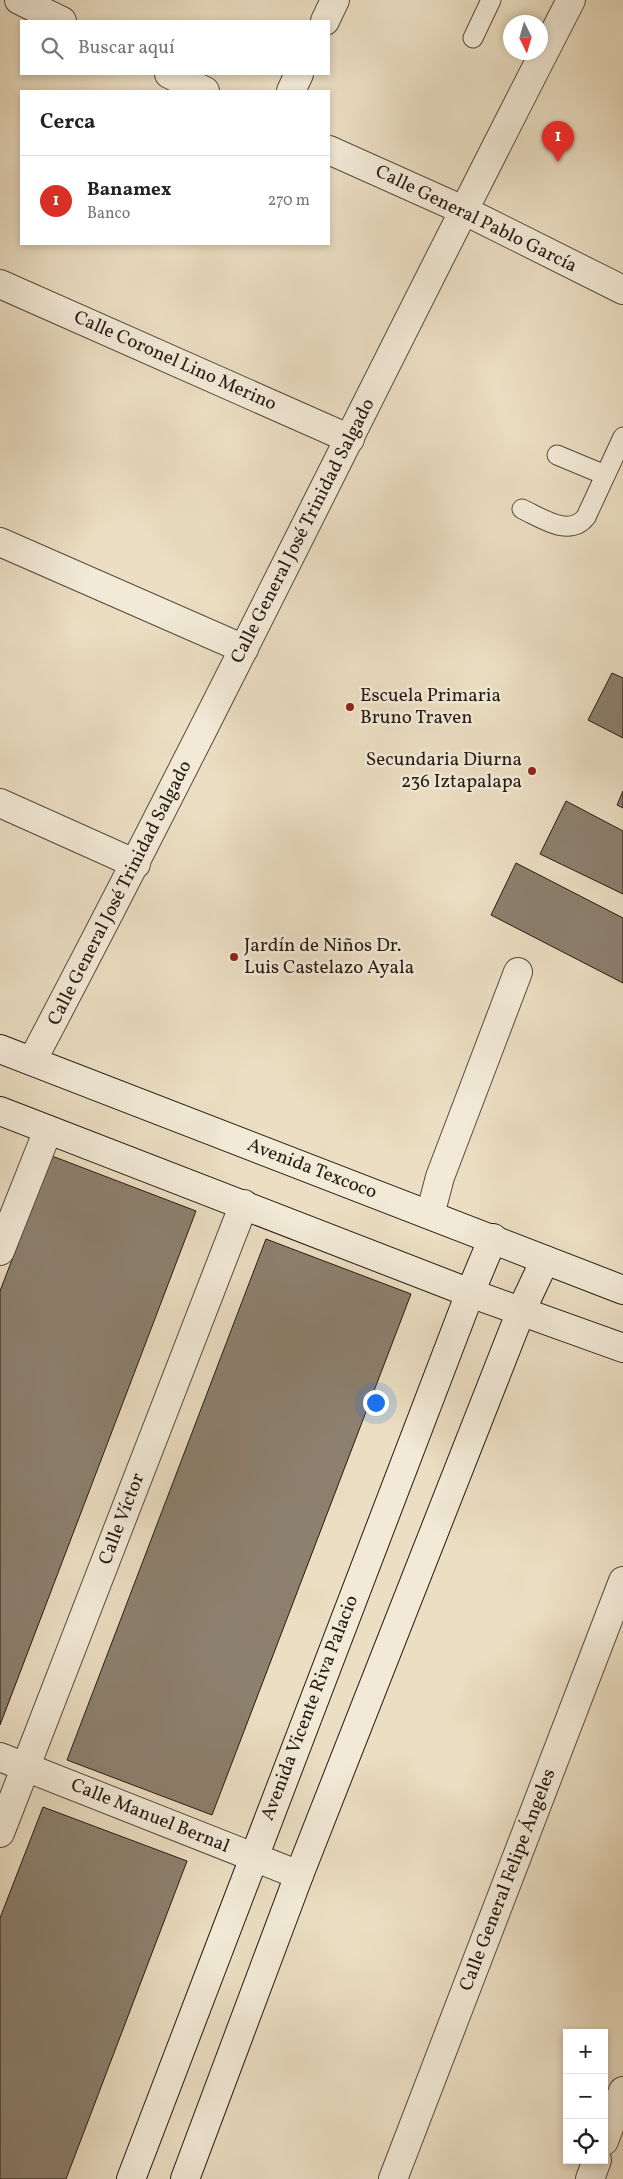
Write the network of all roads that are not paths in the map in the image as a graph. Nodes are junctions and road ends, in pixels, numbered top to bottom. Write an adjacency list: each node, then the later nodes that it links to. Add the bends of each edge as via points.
1 (19, 0): 5 (street)
2 (336, 0): 6 (street)
3 (491, 0): 7 (lane)
4 (571, 0): 13 (street, Calle General José Trinidad Salgado)
5 (60, 20)
6 (326, 20)
7 (472, 38)
8 (171, 75): 10 (street)
9 (298, 75): 11 (street)
10 (203, 90)
11 (291, 90)
12 (330, 150): 13 (street, Calle General Pablo García)
13 (463, 210): 15 (street, Calle General Pablo García); 17 (street, Calle General José Trinidad Salgado)
14 (0, 284): 17 (street, Calle Coronel Lino Merino)
15 (623, 290)
16 (623, 437): 19 (lane)
17 (350, 438): 22 (street, Calle General José Trinidad Salgado)
18 (557, 455): 19 (lane)
19 (605, 475): 20 (lane, via 586,517 572,528)
20 (522, 509)
21 (0, 542): 22 (street)
22 (244, 649): 24 (street, Calle General José Trinidad Salgado)
23 (0, 803): 24 (street)
24 (136, 864): 27 (street, Calle General José Trinidad Salgado)
25 (518, 972): 31 (street, via 440,1177)
26 (0, 1049): 27 (street, Avenida Texcoco)
27 (32, 1062): 31 (street, Avenida Texcoco)
28 (0, 1111): 29 (street)
29 (48, 1130): 30 (street); 33 (street)
30 (244, 1204): 36 (street); 41 (street, Calle Víctor)
31 (430, 1215): 32 (street, Avenida Texcoco)
32 (493, 1238): 34 (street, Avenida Texcoco); 36 (street, Avenida Vicente Riva Palacio)
33 (0, 1250)
34 (545, 1260): 35 (street, Avenida Texcoco); 37 (street)
35 (623, 1290)
36 (470, 1292): 37 (street); 43 (street, Avenida Vicente Riva Palacio)
37 (521, 1311): 38 (street); 44 (street)
38 (623, 1348)
39 (623, 1581): 50 (street, Calle General Felipe Ángeles)
40 (0, 1757): 41 (street, Calle Manuel Bernal)
41 (25, 1767): 42 (street, Calle Víctor); 43 (street, Calle Manuel Bernal)
42 (0, 1833)
43 (253, 1858): 44 (street, Calle Manuel Bernal); 48 (street, Avenida Vicente Riva Palacio)
44 (299, 1875): 49 (street)
45 (623, 2091): 46 (street)
46 (608, 2130)
47 (596, 2164): 51 (street)
48 (131, 2179)
49 (186, 2179)
50 (393, 2179)
51 (590, 2179)

